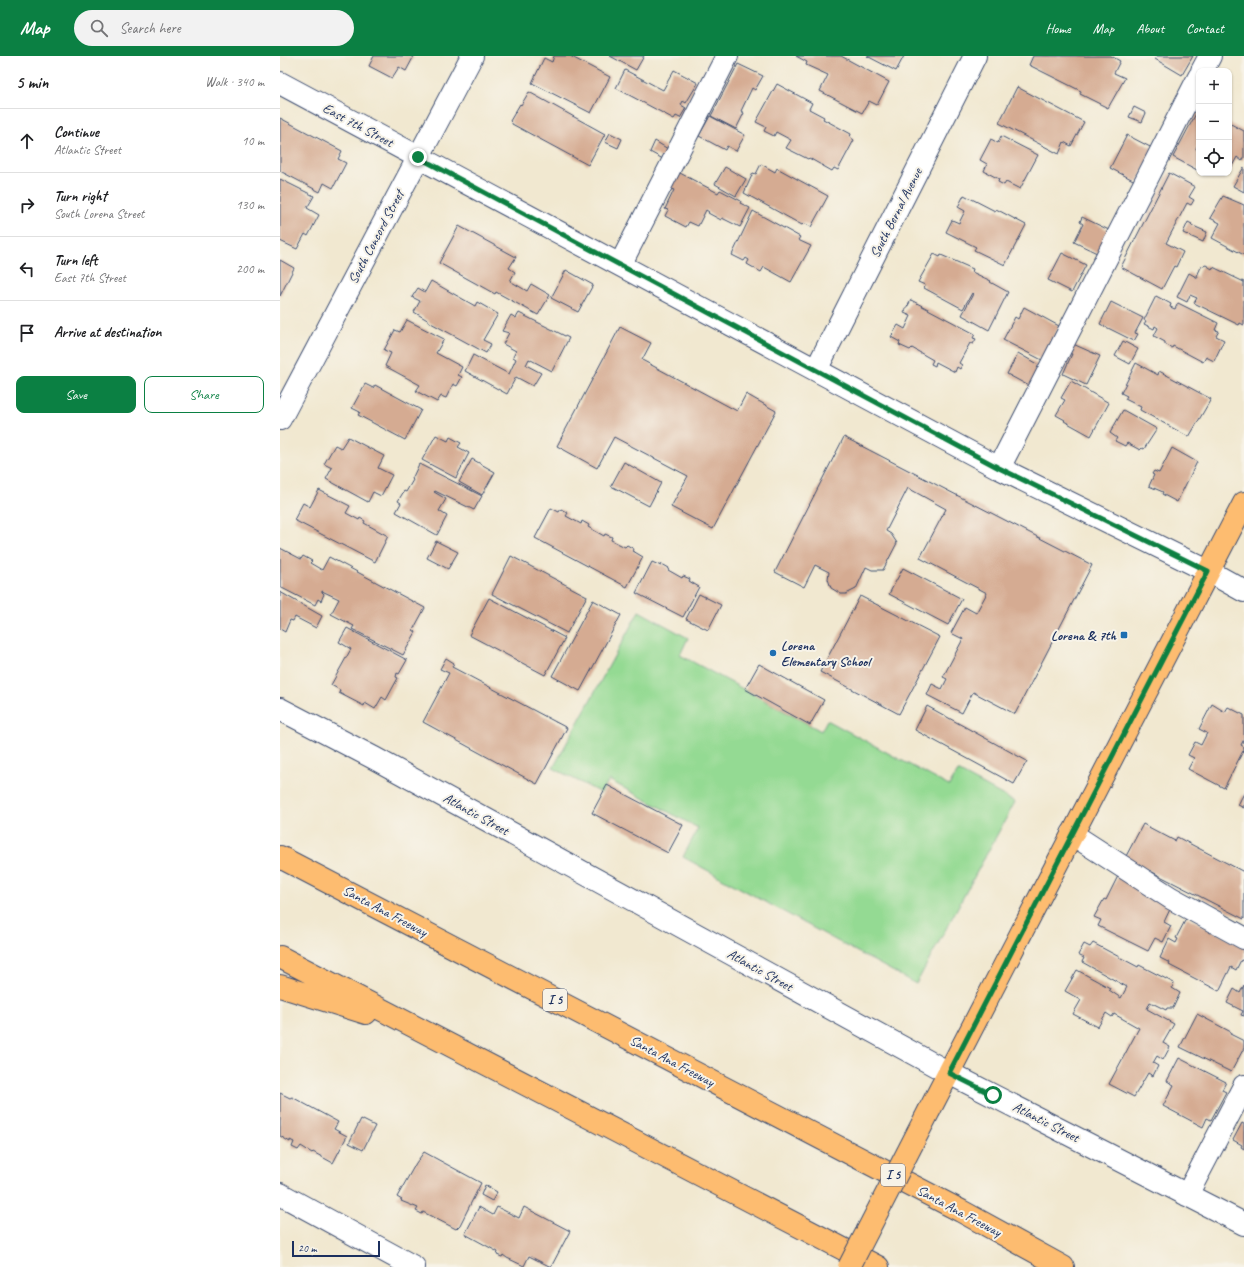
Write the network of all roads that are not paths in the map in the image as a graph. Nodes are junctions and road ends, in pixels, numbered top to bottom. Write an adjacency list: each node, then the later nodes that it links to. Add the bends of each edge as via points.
1 (472, 56): 8 (street, South Concord Street)
2 (727, 56): 9 (street)
3 (975, 56): 10 (street, South Bernal Avenue)
4 (1210, 56): 5 (street)
5 (1204, 68)
6 (280, 83): 8 (street, East 7th Street)
7 (1196, 83): 12 (street)
8 (418, 157): 9 (street, East 7th Street); 11 (street, South Concord Street)
9 (620, 265): 10 (street, East 7th Street)
10 (816, 370): 12 (street, East 7th Street)
11 (280, 419)
12 (999, 468): 14 (street, East 7th Street)
13 (1244, 502): 14 (main road)
14 (1208, 571): 15 (street, East 7th Street); 17 (main road)
15 (1244, 591)
16 (280, 710): 23 (street, Atlantic Street, via 388,766)
17 (1072, 834): 19 (street, via 1171,898); 23 (main road)
18 (282, 854): 31 (main road, Santa Ana Freeway / I 5)
19 (1244, 938)
20 (280, 957): 22 (main road)
21 (280, 986): 22 (main road)
22 (427, 1033): 30 (main road)
23 (949, 1073): 26 (street, Atlantic Street); 29 (main road, bridge)
24 (1244, 1086): 26 (street)
25 (280, 1194): 28 (street)
26 (1187, 1195): 27 (street, Atlantic Street)
27 (1244, 1224)
28 (414, 1267)
29 (849, 1267)
30 (878, 1267)
31 (1063, 1267)

